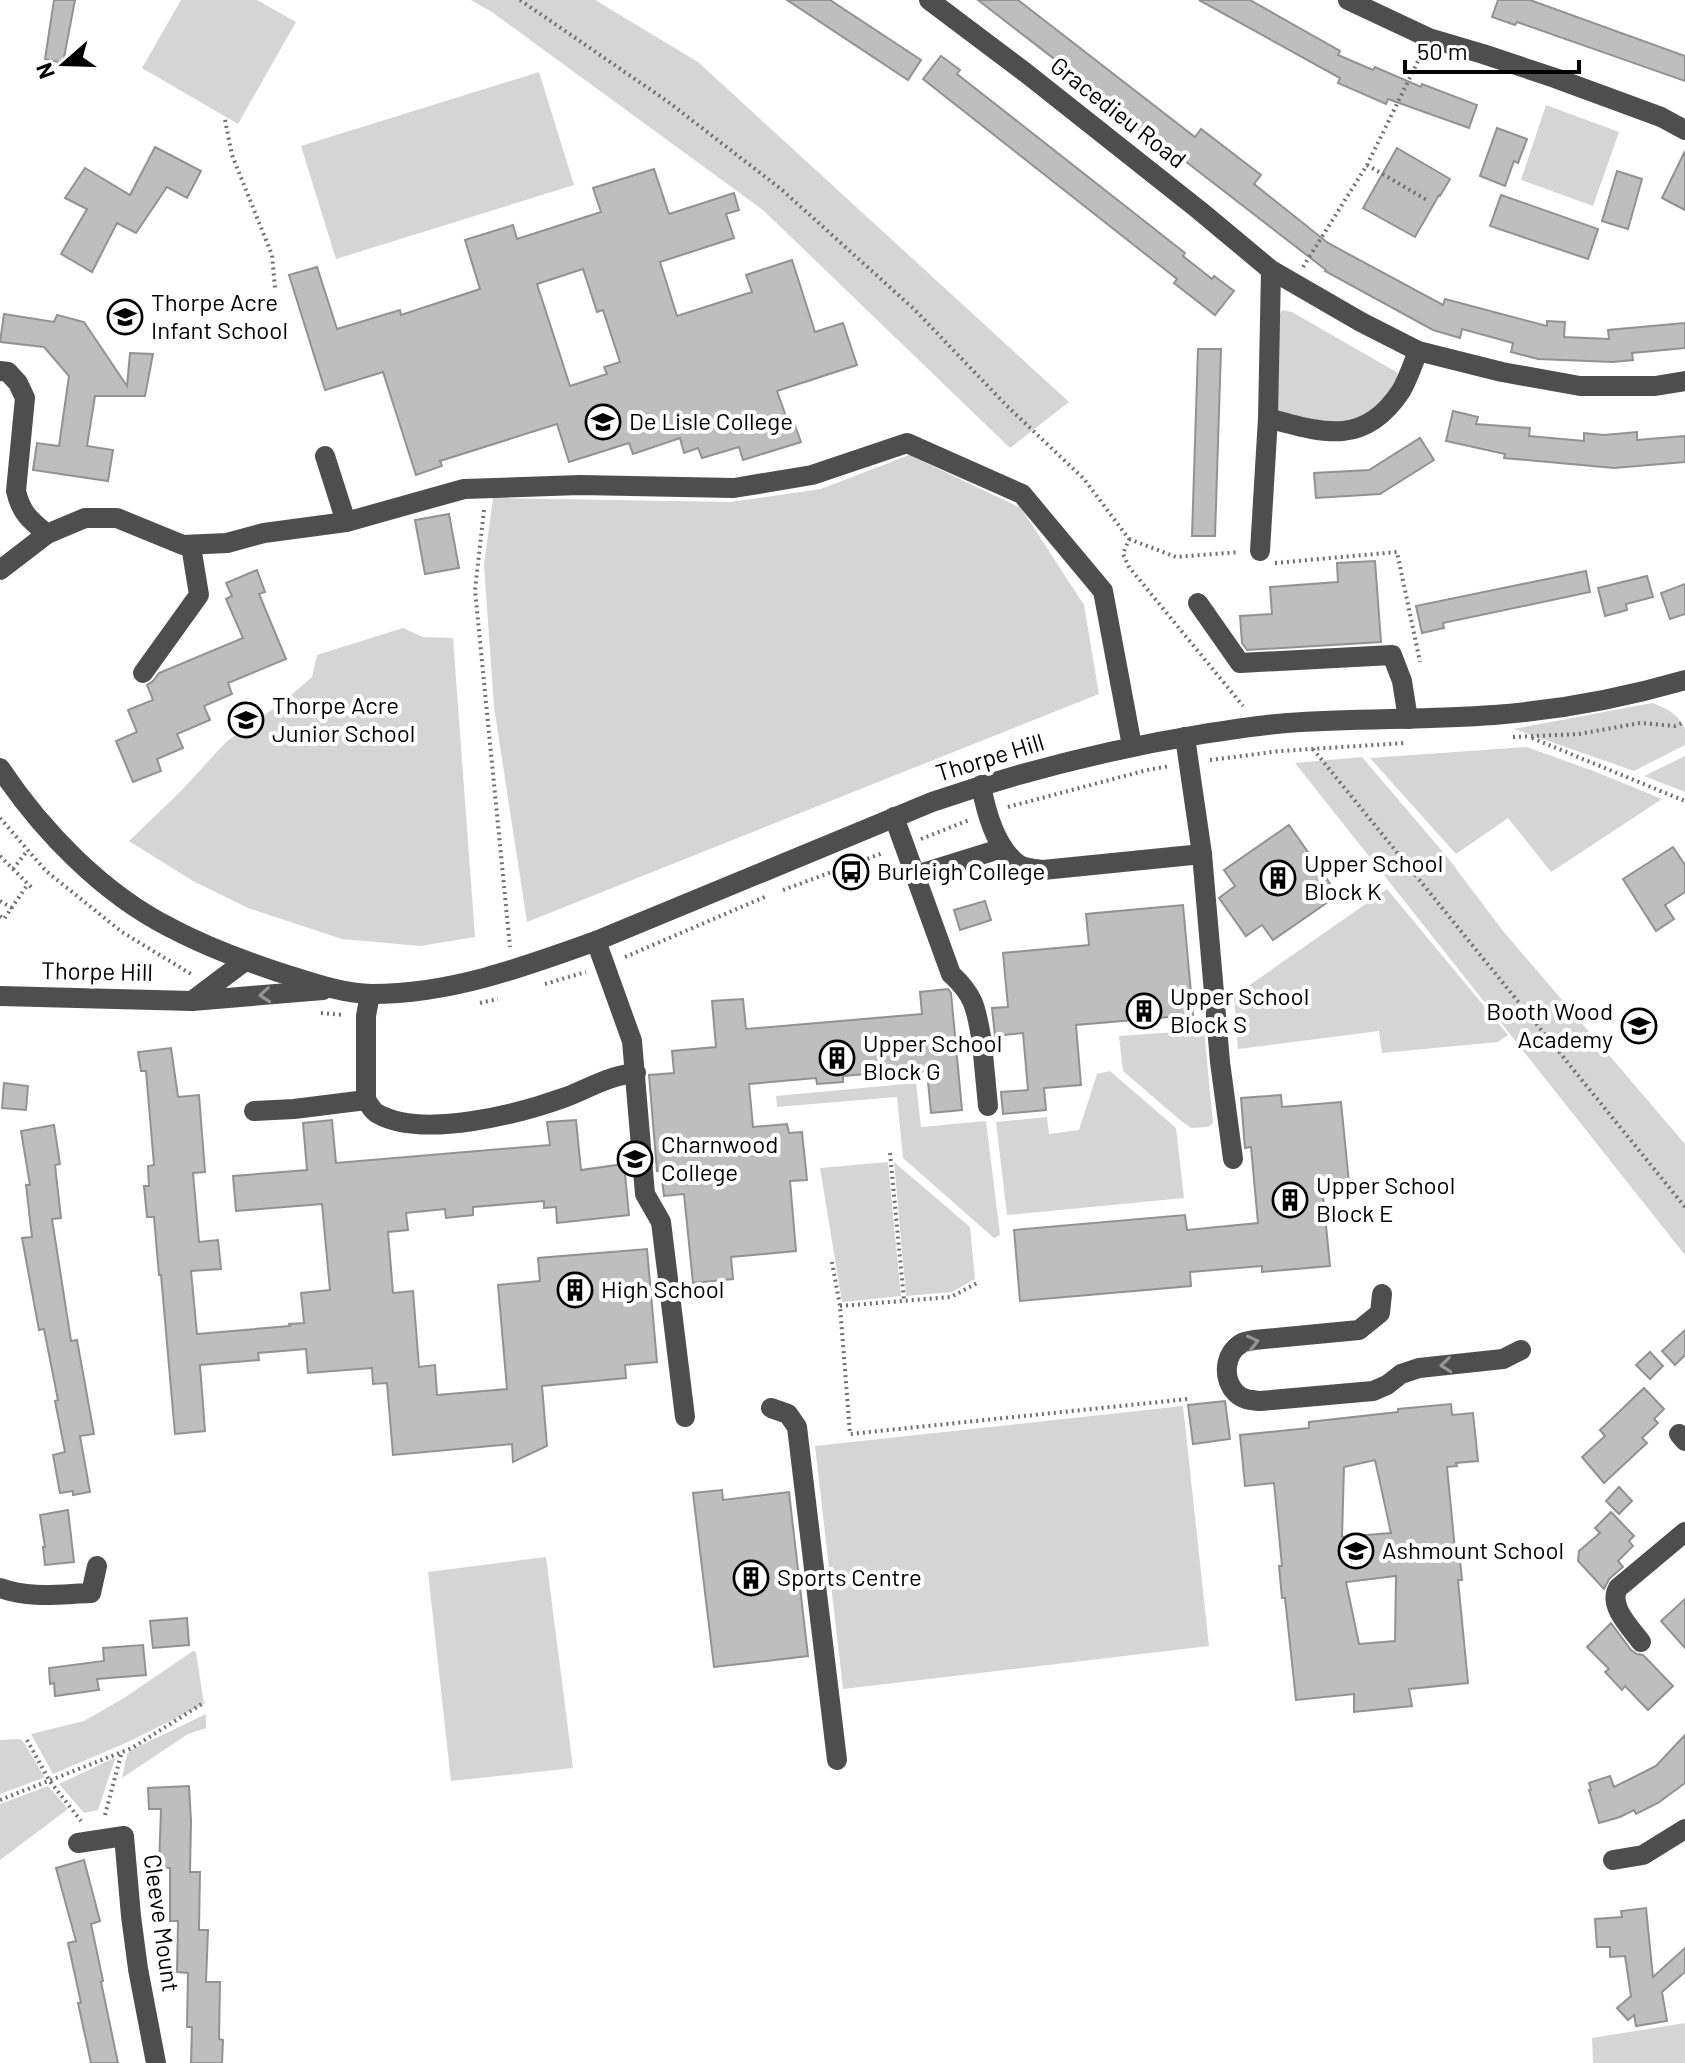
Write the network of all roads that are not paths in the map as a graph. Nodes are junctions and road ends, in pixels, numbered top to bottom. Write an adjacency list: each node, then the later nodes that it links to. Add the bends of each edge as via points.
1 (929, 0): 4 (street, Gracedieu Road)
2 (1348, 0): 3 (street, via 1429,38 1555,78)
3 (1685, 130)
4 (1271, 270): 5 (street, Gracedieu Road); 8 (street)
5 (1418, 351): 7 (street, Gracedieu Road, via 1580,386); 8 (street, via 1402,389 1369,425 1312,430)
6 (0, 371): 11 (street, via 8,372 25,398 19,504)
7 (1685, 381)
8 (1268, 418): 13 (street)
9 (325, 456): 10 (street)
10 (346, 522): 12 (street); 20 (street, via 464,489 734,488 812,475 907,443 1022,494 1103,591)
11 (47, 534): 12 (street, via 85,518 117,518); 14 (street)
12 (191, 546): 16 (street, via 199,595)
13 (1260, 551)
14 (0, 570)
15 (1198, 603): 18 (street, via 1240,663 1392,655)
16 (143, 673)
17 (1685, 682): 18 (street, Thorpe Hill, via 1496,715)
18 (1408, 719): 19 (street, Thorpe Hill, via 1259,725)
19 (1185, 737): 20 (street, Thorpe Hill); 25 (street)
20 (1132, 746): 22 (street, Thorpe Hill)
21 (0, 768): 28 (street, Thorpe Hill, via 52,836 119,894 169,928)
22 (981, 785): 23 (street, Thorpe Hill); 24 (street, via 986,813)
23 (894, 817): 26 (street); 27 (street, Thorpe Hill)
24 (1003, 848): 25 (street, via 1020,866 1043,870); 26 (street)
25 (1202, 854): 37 (street)
26 (916, 875): 35 (street, via 951,974 974,1001)
27 (596, 941): 30 (street, Thorpe Hill, via 466,983); 33 (street, via 632,1041)
28 (245, 961): 29 (street, Thorpe Hill); 32 (street)
29 (339, 989): 30 (street, Thorpe Hill); 32 (street, Thorpe Hill, one-way to 32)
30 (370, 994): 34 (street)
31 (0, 996): 32 (street, Thorpe Hill)
32 (192, 1001)
33 (636, 1073): 34 (street, via 509,1114 435,1126 393,1120 375,1113); 41 (street, via 645,1194 661,1222)
34 (366, 1100): 36 (street)
35 (988, 1106)
36 (254, 1111)
37 (1233, 1159)
38 (1382, 1294): 39 (street, one-way to 38, via 1503,1359 1419,1368 1373,1391 1260,1401 1236,1393 1226,1366 1241,1343 1359,1330 1380,1313)
39 (1521, 1350)
40 (771, 1408): 46 (street, via 788,1414 797,1427)
41 (685, 1417)
42 (1685, 1532): 45 (street, via 1614,1595)
43 (97, 1566): 44 (street, via 91,1593 17,1594)
44 (0, 1588)
45 (1641, 1642)
46 (837, 1760)
47 (1681, 1832): 49 (street, via 1643,1855)
48 (78, 1843): 50 (street, Cleeve Mount, via 124,1836 136,1956)
49 (1613, 1860)
50 (156, 2063)

